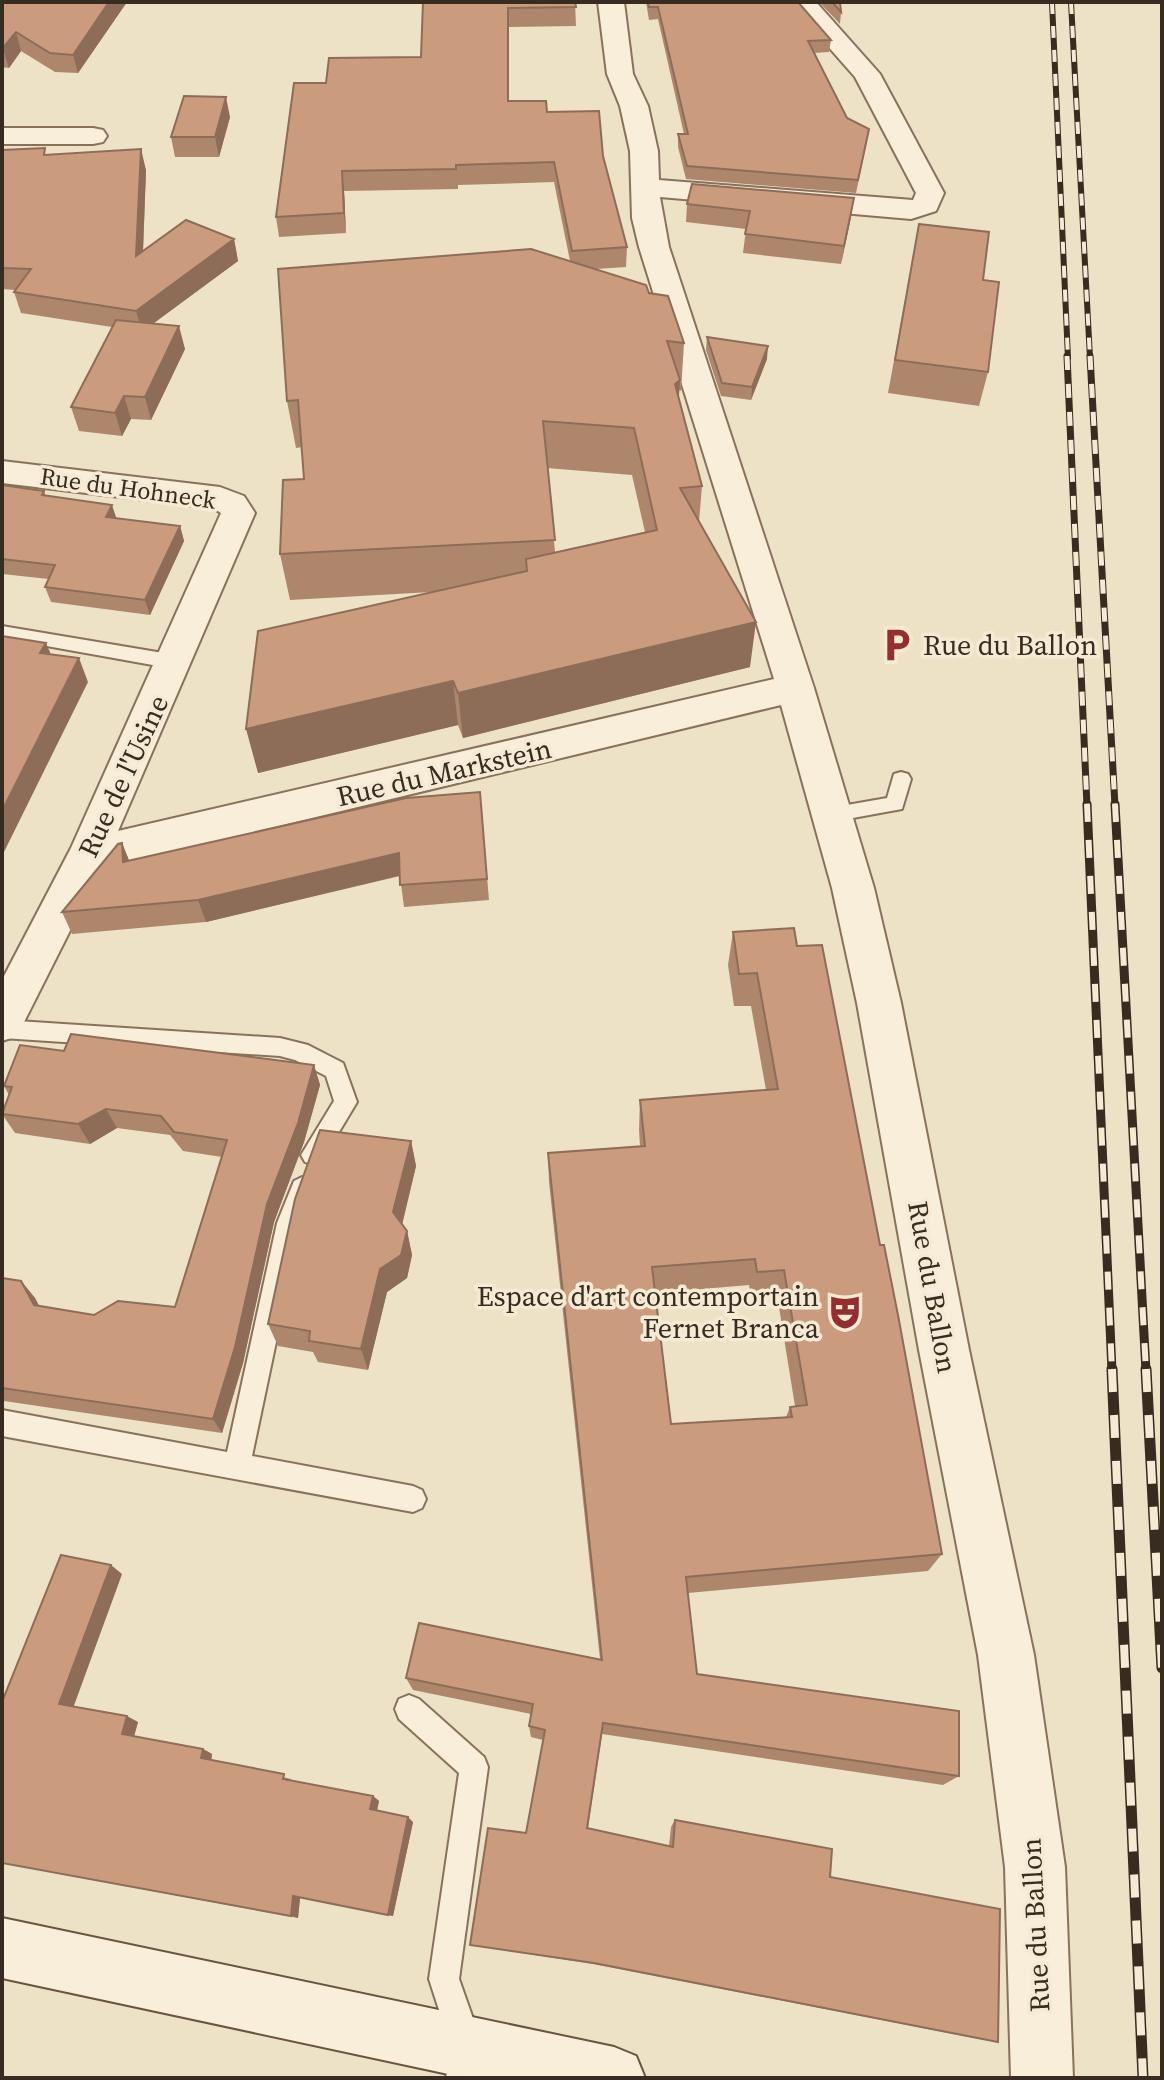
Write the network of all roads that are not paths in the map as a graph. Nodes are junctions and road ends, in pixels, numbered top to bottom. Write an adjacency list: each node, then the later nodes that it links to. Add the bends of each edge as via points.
1 (611, 2): 5 (street, Rue du Ballon, via 620,74 644,151)
2 (802, 2): 5 (street, via 867,74 930,193 926,205 911,210)
3 (2, 136): 4 (street)
4 (93, 136)
5 (646, 187): 10 (street, Rue du Ballon, via 647,218 658,260)
6 (2, 472): 7 (street, Rue du Hohneck, via 220,498 238,513)
7 (235, 524): 9 (street, Rue de l'Usine)
8 (2, 632): 9 (lane)
9 (175, 662): 13 (street, Rue de l'Usine)
10 (795, 688): 12 (street, Rue du Ballon); 13 (street, Rue du Markstein, via 126,847)
11 (901, 779): 12 (lane, via 895,804)
12 (831, 814): 22 (street, Rue du Ballon, via 879,1003 1006,1655 1035,1867)
13 (91, 848): 14 (street, Rue de l'Usine)
14 (2, 1026): 16 (lane, via 280,1047 335,1070 346,1102 315,1151 289,1223)
15 (2, 1423): 16 (lane)
16 (237, 1467): 17 (lane)
17 (413, 1499)
18 (409, 1709): 20 (lane, via 474,1767 444,1979)
19 (2, 1948): 20 (street)
20 (464, 2062): 21 (street)
21 (614, 2078)
22 (1042, 2078)

